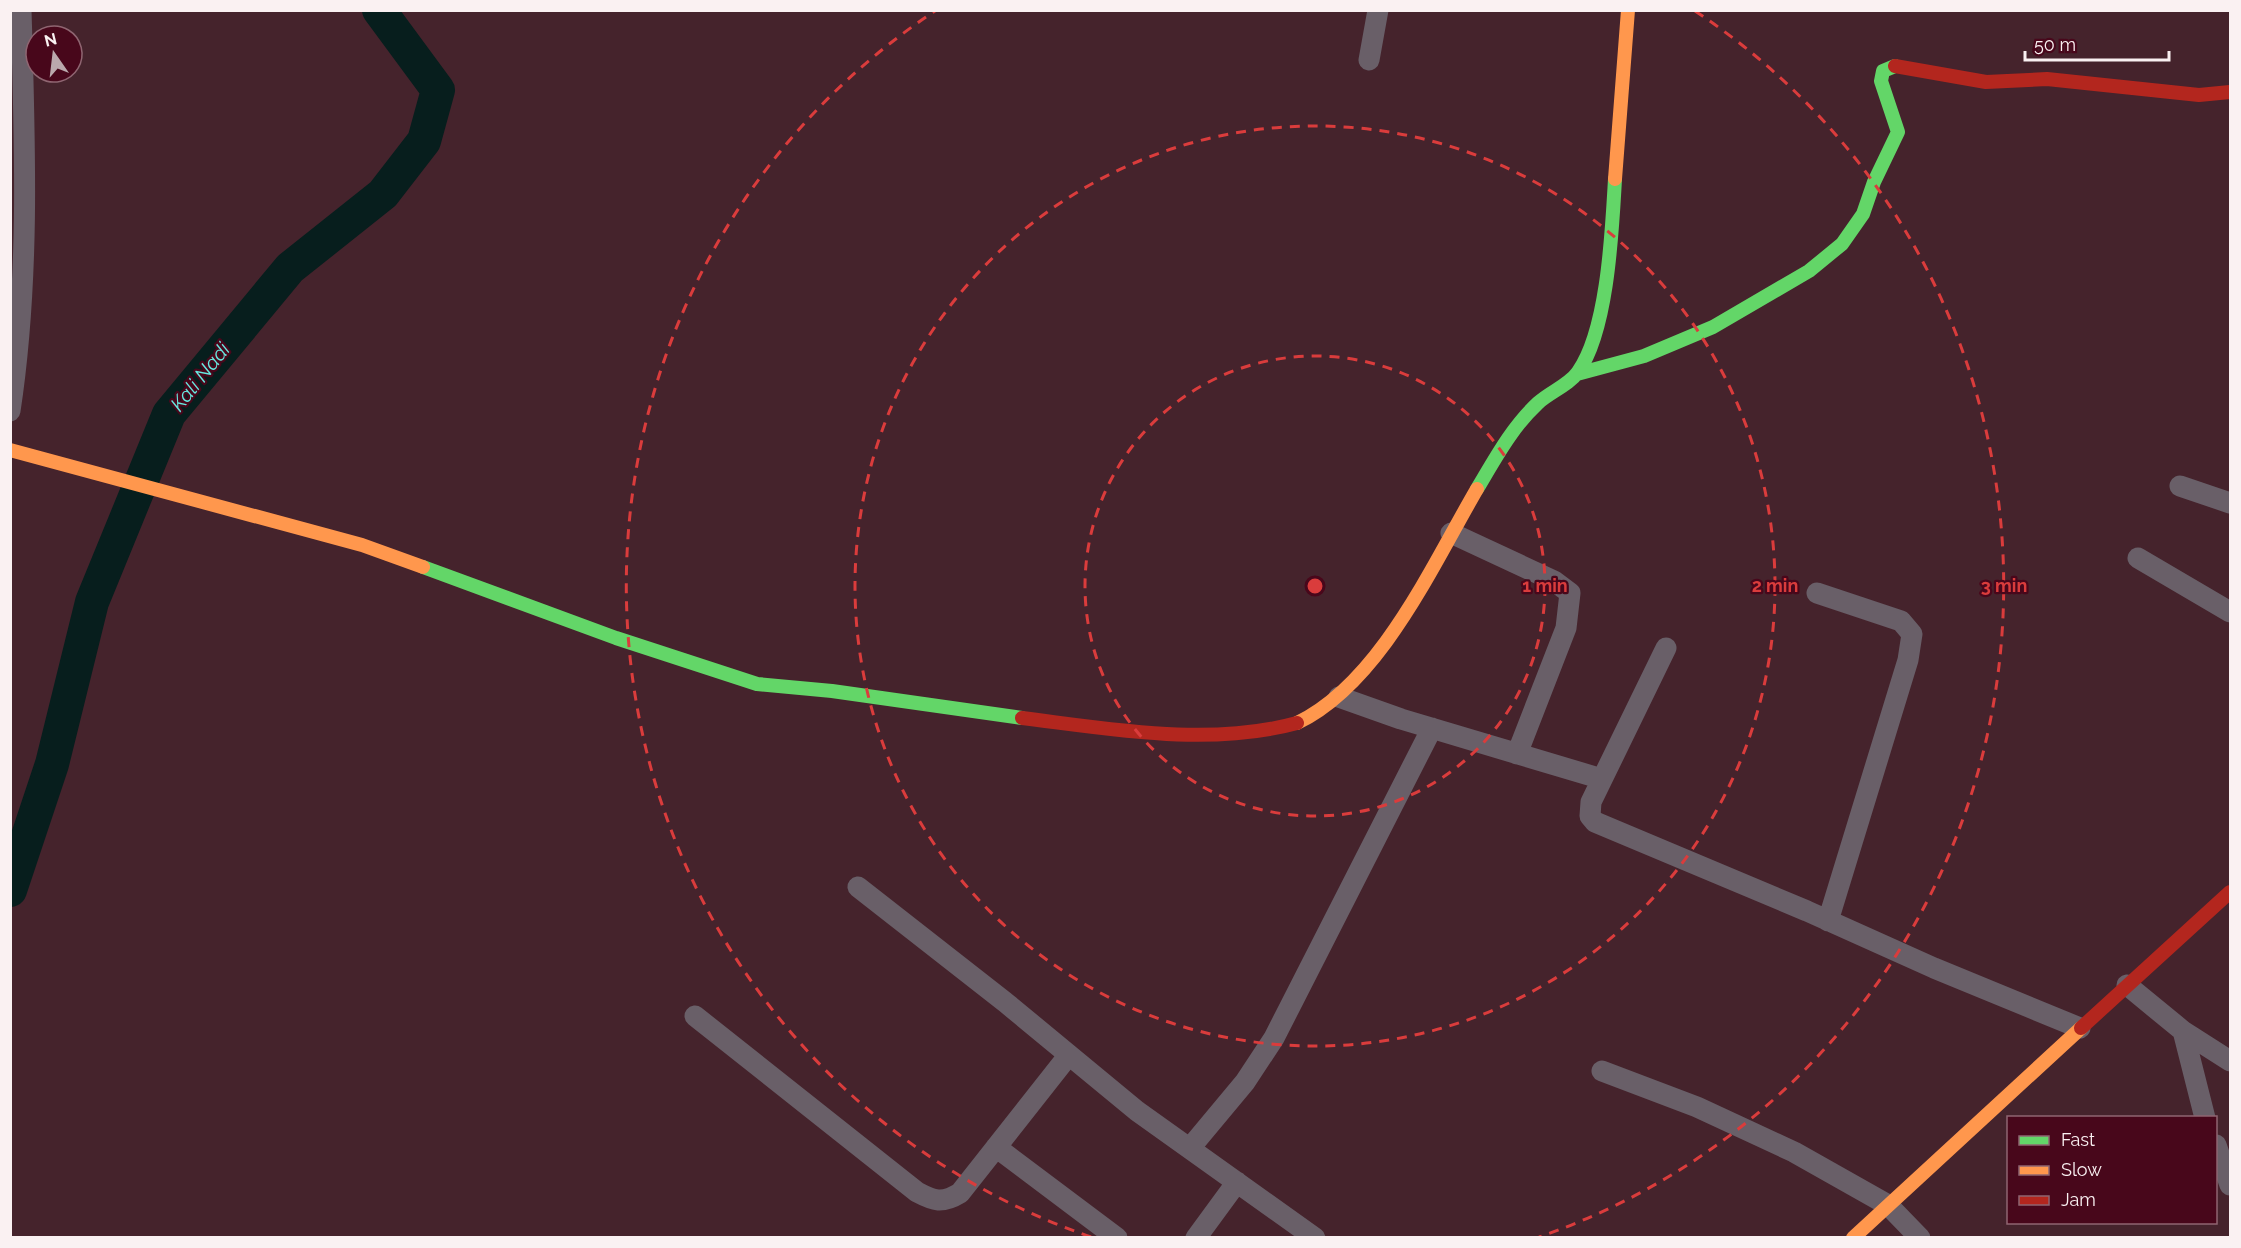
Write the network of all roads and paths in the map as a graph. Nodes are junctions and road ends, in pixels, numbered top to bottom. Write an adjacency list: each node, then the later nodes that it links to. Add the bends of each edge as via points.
1 (21, 10): 5 (street)
2 (1378, 10): 4 (street)
3 (1628, 10): 9 (street, via 1609,264 1598,319)
4 (1369, 60)
5 (16, 75): 7 (street)
6 (2230, 92): 9 (street, via 2199,95 2047,79 1986,82 1904,66 1882,70 1881,81 1898,132 1863,214 1842,244 1809,271 1713,327 1644,356)
7 (17, 237): 8 (street)
8 (15, 337): 10 (street)
9 (1577, 374): 14 (street, via 1538,402 1504,443)
10 (10, 411)
11 (10, 450): 19 (street, via 362,545 605,634 757,684 1056,723 1202,735 1299,723)
12 (2180, 486): 13 (street)
13 (2230, 503)
14 (1451, 533): 19 (street, via 1389,638); 21 (street, via 1554,581 1570,593 1566,628)
15 (2138, 558): 17 (street)
16 (1817, 593): 25 (street, via 1901,621 1912,634 1908,660)
17 (2230, 612)
18 (1666, 648): 22 (street)
19 (1339, 697): 20 (street)
20 (1432, 729): 21 (street); 35 (street, via 1274,1038 1245,1082)
21 (1517, 754): 22 (street)
22 (1602, 779): 25 (street, via 1589,809 1594,822)
23 (858, 887): 30 (street)
24 (2230, 892): 26 (street)
25 (1828, 921): 28 (street)
26 (2127, 985): 28 (street); 29 (street)
27 (695, 1016): 34 (street, via 917,1192 936,1202 960,1193)
28 (2080, 1028): 39 (street)
29 (2183, 1031): 31 (street); 33 (street)
30 (1068, 1056): 34 (street); 35 (street)
31 (2230, 1061)
32 (1602, 1071): 39 (street, via 1697,1107 1794,1152)
33 (2204, 1116)
34 (996, 1147): 40 (street)
35 (1190, 1148): 37 (street)
36 (2217, 1148): 38 (street)
37 (1237, 1182): 41 (street); 42 (street)
38 (2230, 1185)
39 (1888, 1205): 43 (street); 44 (street)
40 (1117, 1238)
41 (1196, 1238)
42 (1315, 1238)
43 (1853, 1238)
44 (1920, 1238)

